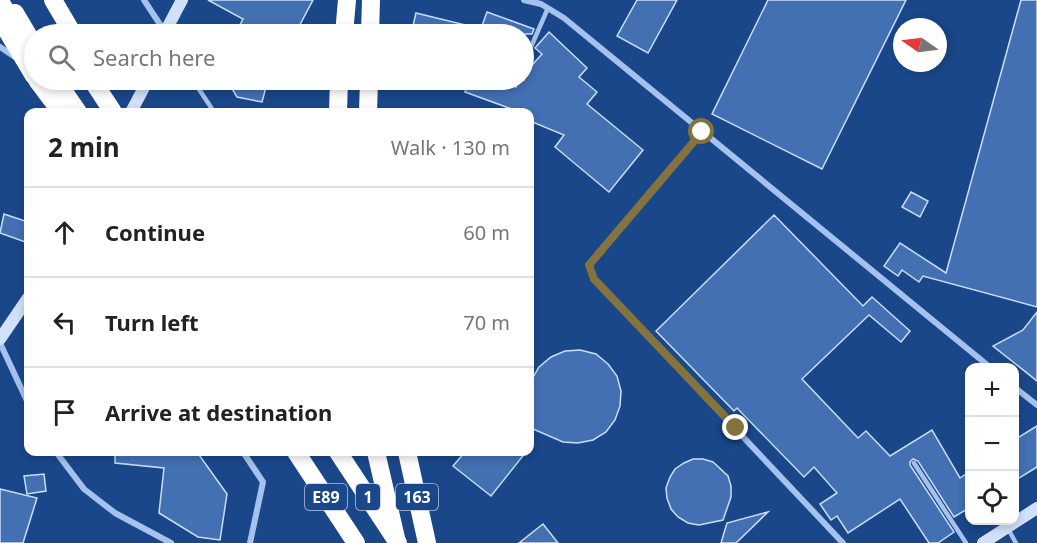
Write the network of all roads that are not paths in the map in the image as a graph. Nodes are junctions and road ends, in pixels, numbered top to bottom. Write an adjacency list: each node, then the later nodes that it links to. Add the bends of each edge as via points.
1 (7, 0): 21 (highway)
2 (44, 0): 14 (highway)
3 (53, 0): 15 (highway)
4 (67, 0): 16 (highway)
5 (144, 0): 17 (street)
6 (182, 0): 18 (main road)
7 (347, 0): 19 (highway)
8 (371, 0): 20 (highway)
9 (524, 0): 11 (street)
10 (0, 1): 24 (highway)
11 (542, 2): 12 (street)
12 (548, 8): 22 (lane); 47 (street)
13 (0, 19): 25 (highway)
14 (59, 24)
15 (67, 24)
16 (75, 24)
17 (159, 24)
18 (170, 24)
19 (345, 24)
20 (370, 24)
21 (24, 28)
22 (534, 40)
23 (0, 47): 26 (street)
24 (24, 49)
25 (24, 54)
26 (24, 60)
27 (44, 90): 37 (highway)
28 (55, 90): 38 (highway)
29 (63, 90): 39 (highway)
30 (95, 90): 40 (highway)
31 (99, 90): 41 (highway)
32 (107, 90): 42 (highway)
33 (143, 90): 43 (main road)
34 (200, 90): 44 (lane)
35 (339, 90): 45 (highway)
36 (369, 90): 46 (highway)
37 (58, 108)
38 (67, 108)
39 (75, 108)
40 (101, 108)
41 (110, 108)
42 (119, 108)
43 (133, 108)
44 (212, 108)
45 (338, 108)
46 (368, 108)
47 (702, 132): 50 (street); 72 (street, via 589,265 594,279)
48 (24, 304): 49 (main road)
49 (0, 341): 52 (street)
50 (985, 363)
51 (1019, 391): 53 (street)
52 (24, 394)
53 (1037, 405)
54 (59, 456): 65 (street, via 84,489 114,513)
55 (246, 456): 66 (street, via 263,482)
56 (293, 456): 67 (highway, 1)
57 (299, 456): 68 (highway, E89)
58 (335, 456): 69 (highway, E89)
59 (341, 456): 70 (highway, 1, bridge)
60 (377, 456): 70 (highway, 163)
61 (408, 456): 71 (highway, 163)
62 (914, 463): 73 (lane)
63 (1037, 508): 64 (main road)
64 (1007, 527): 74 (main road); 75 (lane)
65 (168, 542)
66 (250, 543)
67 (350, 543)
68 (356, 543)
69 (392, 543)
70 (398, 543)
71 (427, 543)
72 (843, 543)
73 (966, 543)
74 (983, 543)
75 (1017, 543)

